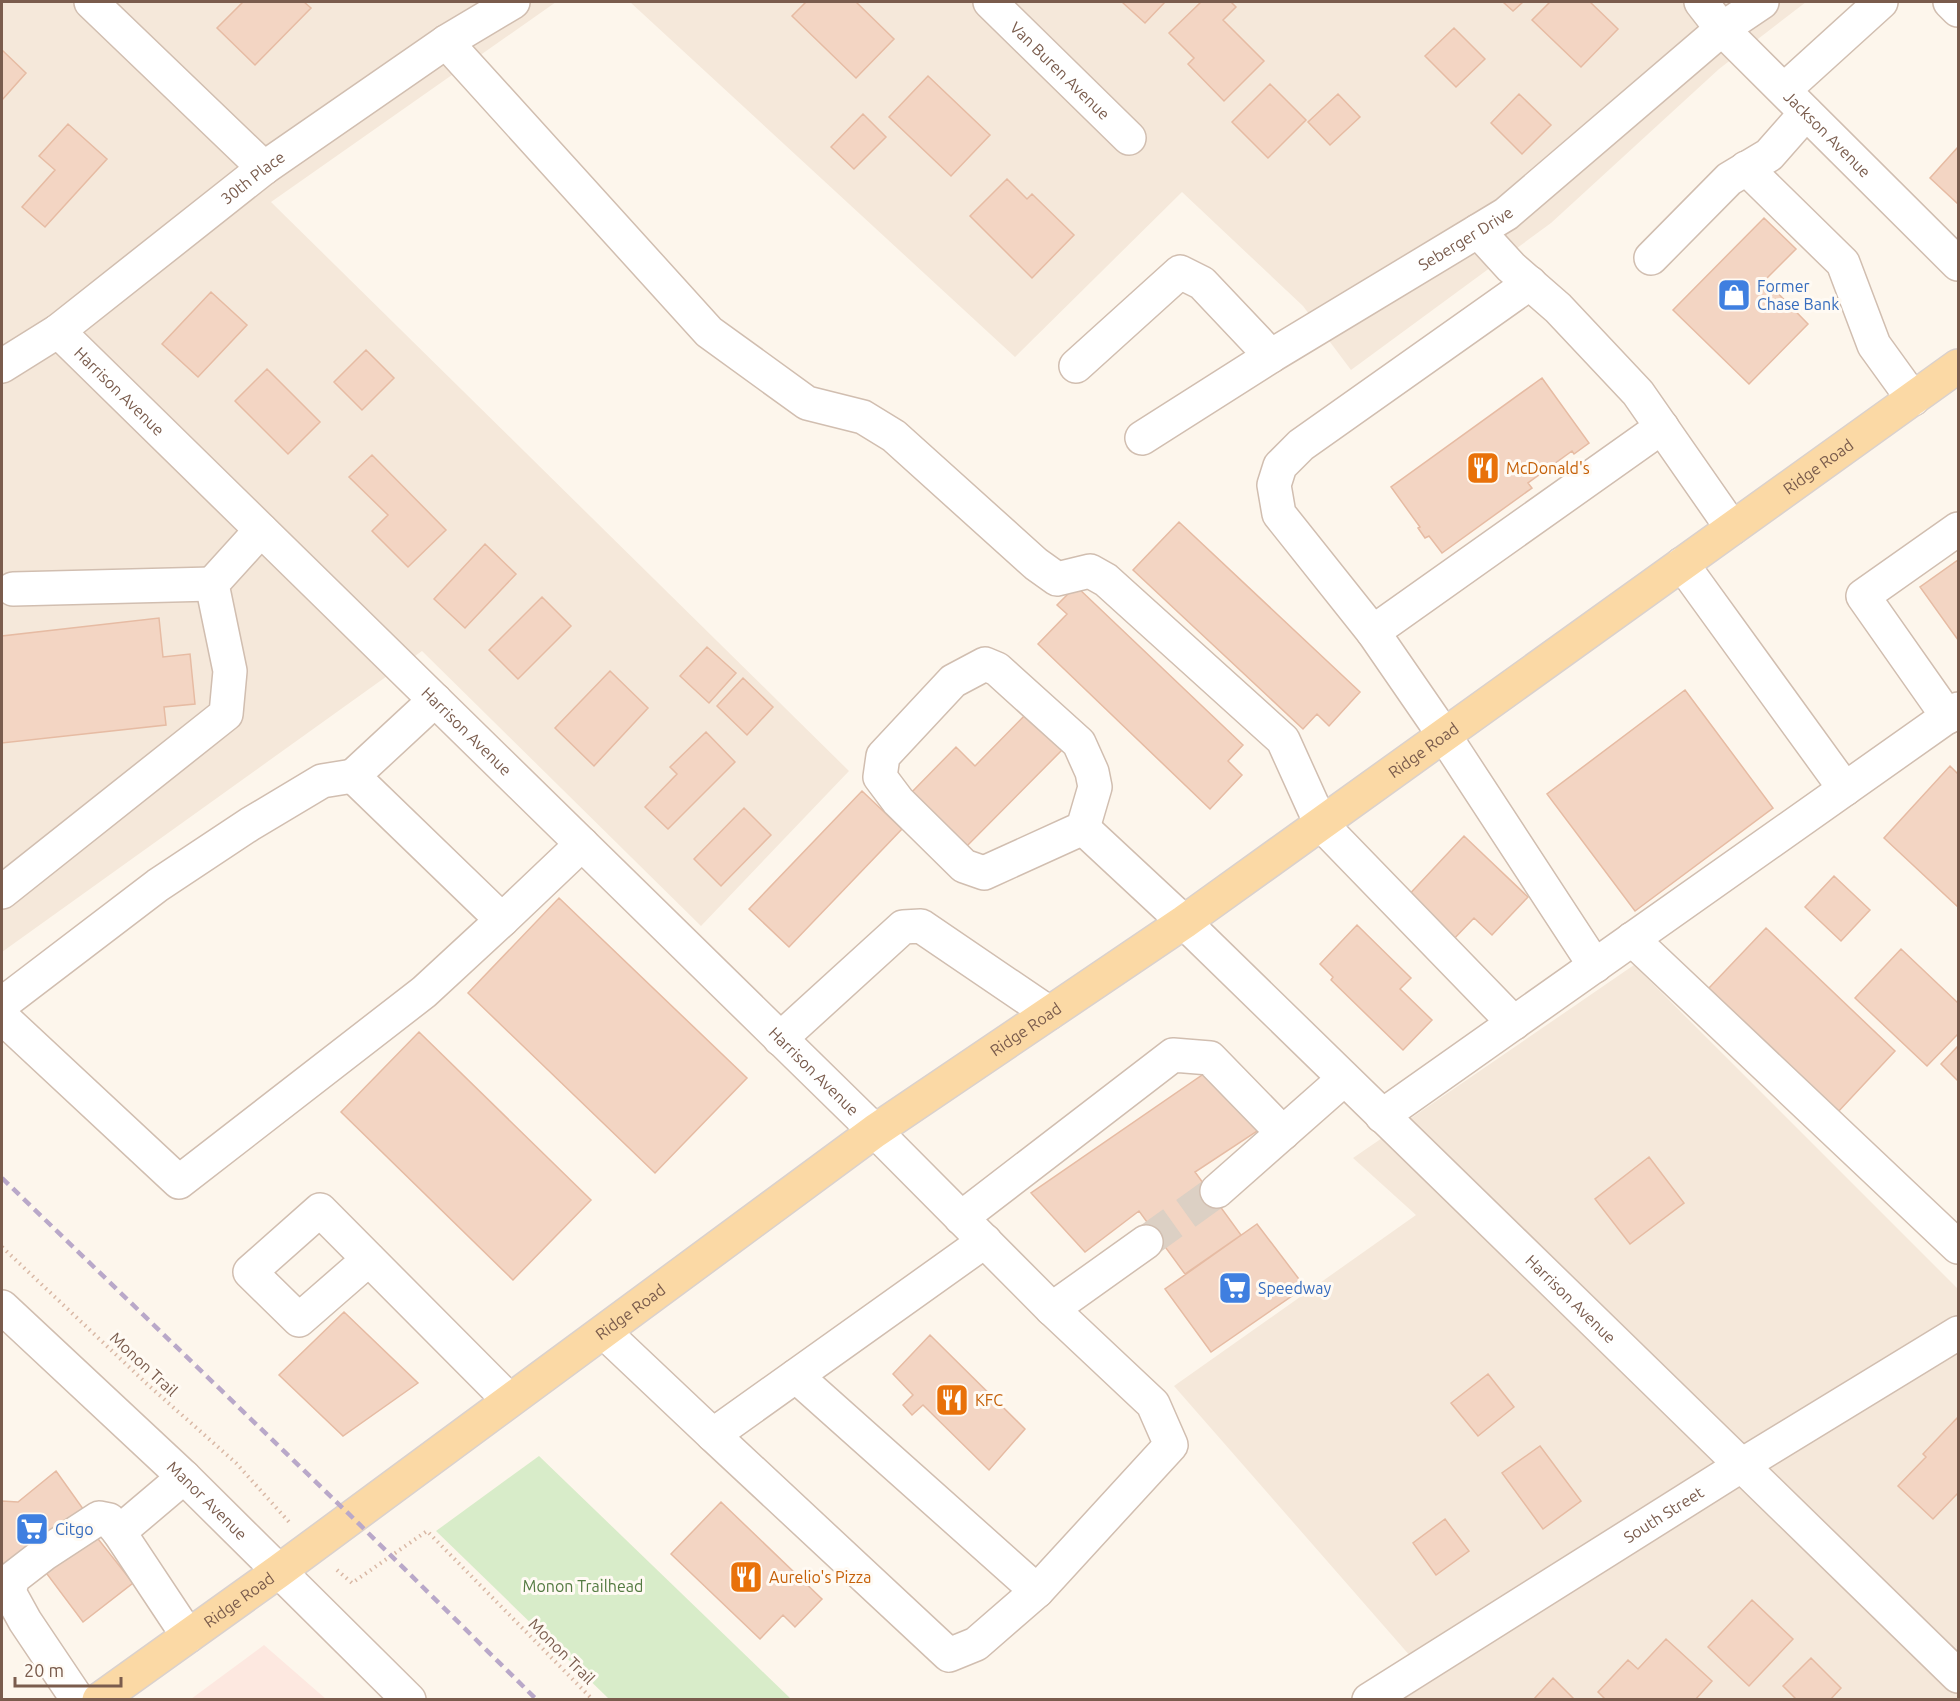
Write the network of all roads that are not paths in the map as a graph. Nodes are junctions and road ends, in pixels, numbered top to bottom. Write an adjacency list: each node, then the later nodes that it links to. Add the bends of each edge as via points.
1 (92, 2): 14 (street)
2 (513, 2): 10 (street, 30th Place)
3 (990, 2): 13 (street, Van Buren Avenue)
4 (1701, 2): 9 (street, Jackson Avenue)
5 (1762, 2): 9 (street, Seberger Drive)
6 (1881, 2): 11 (street)
7 (1950, 2): 8 (street)
8 (1959, 10)
9 (1722, 29): 11 (street, Jackson Avenue); 16 (street, Seberger Drive, via 1506,214)
10 (446, 42): 14 (street, 30th Place); 40 (street, via 709,332 807,402 863,417 894,436 1057,579 1090,571 1106,580 1283,740)
11 (1784, 90): 12 (street, Jackson Avenue)
12 (1806, 113): 15 (street, via 1768,155); 18 (street, Jackson Avenue)
13 (1130, 138)
14 (264, 168): 20 (street, 30th Place)
15 (1746, 168): 17 (street, via 1729,179); 25 (street, via 1843,263 1874,345)
16 (1478, 231): 19 (street); 21 (street, Seberger Drive)
17 (1651, 258)
18 (1959, 264)
19 (1530, 283): 26 (street, via 1638,393); 34 (street, via 1301,445 1280,466 1274,485 1279,514)
20 (58, 331): 22 (street, 30th Place); 30 (street, Harrison Avenue)
21 (1271, 356): 23 (street, via 1202,283 1180,272); 27 (street, Seberger Drive)
22 (2, 366)
23 (1076, 366)
24 (1959, 366): 25 (main road, Ridge Road)
25 (1913, 399): 28 (main road, Ridge Road)
26 (1662, 427): 28 (street); 34 (street)
27 (1142, 438)
28 (1732, 528): 31 (main road, Ridge Road)
29 (1959, 528): 36 (street, via 1863,596)
30 (261, 530): 32 (street); 35 (street, Harrison Avenue)
31 (1682, 564): 37 (main road, Ridge Road); 39 (street)
32 (212, 584): 33 (street); 43 (street, via 230,671 225,714)
33 (13, 589)
34 (1373, 632): 37 (street)
35 (435, 700): 38 (street); 42 (street, Harrison Avenue)
36 (1953, 713): 39 (street)
37 (1444, 735): 40 (main road, Ridge Road); 47 (street)
38 (353, 776): 44 (street); 48 (street, via 322,781 241,830 158,885)
39 (1845, 789): 46 (street)
40 (1321, 824): 45 (main road, Ridge Road); 51 (street)
41 (1083, 828): 41 (street, via 1095,787 1079,743 998,669 985,664 953,681 883,756 880,777 898,801 964,866 984,873); 45 (street, Harrison Avenue)
42 (582, 844): 44 (street); 52 (street, Harrison Avenue)
43 (2, 892)
44 (502, 920): 50 (street, via 424,992 179,1182)
45 (1184, 922): 49 (main road, Ridge Road); 53 (street, Harrison Avenue)
46 (1632, 939): 47 (street); 61 (street)
47 (1595, 966): 51 (street)
48 (2, 1004)
49 (1049, 1013): 52 (street, via 921,926 903,927); 55 (main road, Ridge Road)
50 (2, 1017)
51 (1514, 1023): 54 (street)
52 (780, 1039): 55 (street, Harrison Avenue)
53 (1344, 1079): 54 (street, Harrison Avenue); 56 (street)
54 (1382, 1116): 70 (street, Harrison Avenue)
55 (875, 1131): 58 (street, Harrison Avenue); 65 (main road, Ridge Road)
56 (1283, 1133): 57 (street); 58 (street, via 1210,1058 1173,1055)
57 (1217, 1191)
58 (961, 1218): 59 (street, Harrison Avenue)
59 (985, 1242): 64 (street, Harrison Avenue); 67 (street)
60 (1146, 1242): 64 (street)
61 (1959, 1247)
62 (369, 1259): 68 (street)
63 (2, 1307): 71 (street, Manor Avenue)
64 (1052, 1309): 74 (street, Harrison Avenue, via 1153,1404 1171,1445)
65 (604, 1332): 68 (main road, Ridge Road); 69 (street)
66 (1959, 1333): 70 (street, South Street)
67 (796, 1376): 69 (street); 74 (street)
68 (509, 1400): 73 (main road, Ridge Road)
69 (713, 1435): 74 (street, via 949,1655 976,1644)
70 (1742, 1465): 76 (street, Harrison Avenue); 80 (street, South Street)
71 (184, 1477): 72 (street); 73 (street, Manor Avenue)
72 (119, 1533): 75 (street); 77 (street, via 109,1520 99,1518 13,1578 9,1592)
73 (279, 1571): 75 (main road, Ridge Road); 79 (street, Manor Avenue)
74 (1037, 1591)
75 (188, 1636): 78 (main road, Ridge Road)
76 (1959, 1676)
77 (78, 1700)
78 (99, 1700)
79 (409, 1700)
80 (1369, 1700)

